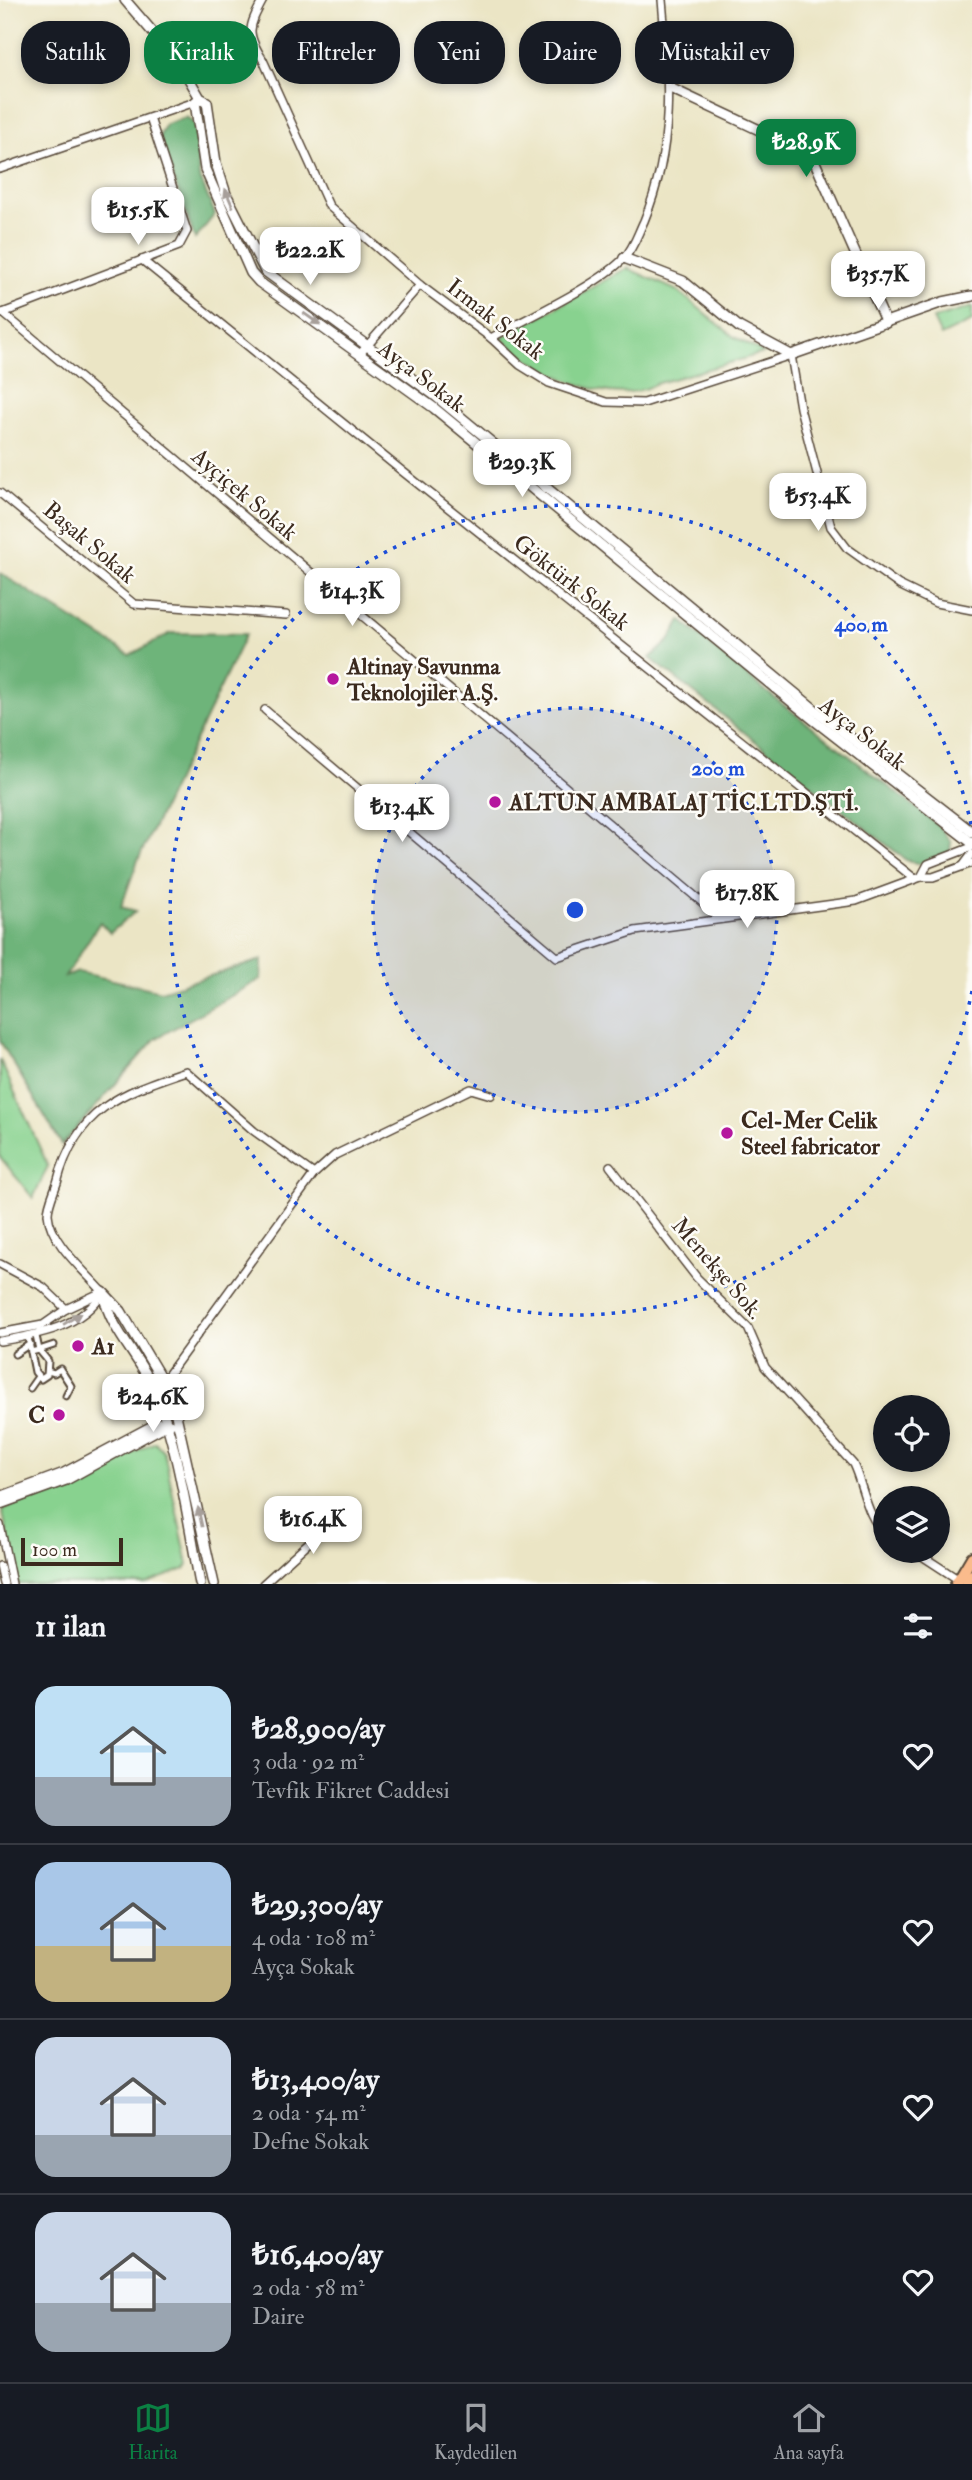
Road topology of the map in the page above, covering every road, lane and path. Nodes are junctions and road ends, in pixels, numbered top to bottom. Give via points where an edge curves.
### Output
1 (125, 0) edge
2 (263, 0) edge
3 (662, 0) edge
4 (670, 88) junction
5 (197, 100) junction
6 (150, 118) junction
7 (0, 169) edge
8 (624, 258) junction
9 (142, 260) junction
10 (420, 285) junction
11 (972, 296) edge
12 (1, 314) edge
13 (886, 323) junction
14 (491, 338) junction
15 (363, 350) junction
16 (791, 355) junction
17 (0, 493) edge
18 (653, 582) junction
19 (972, 610) edge
20 (286, 615) dead end
21 (265, 709) dead end
22 (968, 833) edge
23 (972, 845) edge
24 (958, 851) junction
25 (972, 854) edge
26 (972, 863) edge
27 (962, 866) junction
28 (918, 878) junction
29 (722, 919) junction
30 (491, 1095) dead end
31 (610, 1166) dead end
32 (314, 1174) junction
33 (0, 1264) edge
34 (103, 1292) junction
35 (65, 1309) junction
36 (0, 1333) edge
37 (31, 1339) junction
38 (0, 1341) edge
39 (54, 1345) dead end
40 (40, 1350) junction
41 (32, 1352) junction
42 (15, 1353) dead end
43 (48, 1371) junction
44 (37, 1378) junction
45 (163, 1382) junction
46 (30, 1388) dead end
47 (66, 1396) dead end
48 (179, 1422) junction
49 (166, 1425) junction
50 (0, 1497) edge
51 (0, 1504) edge
52 (348, 1507) dead end
53 (873, 1519) edge
54 (0, 1525) edge
55 (972, 1557) edge
56 (932, 1563) edge
57 (0, 1566) edge
58 (972, 1575) edge
59 (213, 1579) edge
60 (200, 1581) edge
61 (961, 1583) edge
62 (4, 1584) edge
63 (12, 1584) edge
64 (263, 1584) edge

1 - 5 street via 181,65
2 - 10 street, Irmak Sokak via 251,23 250,40 328,206
3 - 4 street
4 - 8 street via 664,158 652,200
4 - 13 street via 802,150 814,160
5 - 6 street
5 - 15 street via 207,102 216,163 257,261
6 - 7 street
6 - 9 street via 187,231 179,246
8 - 14 street via 605,274
8 - 16 street via 683,281 739,327
9 - 12 street
9 - 28 street, Göktürk Sokak
10 - 14 street, Irmak Sokak
10 - 15 street
11 - 13 street
12 - 29 street, Ayçiçek Sokak
13 - 16 street
14 - 16 street, Irmak Sokak via 520,365 549,383 606,402 644,403
15 - 18 street, Ayça Sokak
15 - 18 street, Ayça Sokak via 489,440
16 - 19 street via 831,527 847,548 899,585 936,603
17 - 20 street, Başak Sokak via 134,604
18 - 22 street, Ayça Sokak via 814,720
21 - 29 street via 557,957 635,931
22 - 23 street, Ayça Sokak
22 - 24 street
23 - 24 street
24 - 28 street via 928,864
25 - 27 street
26 - 27 street
27 - 28 street
28 - 29 street via 856,901
30 - 32 street via 471,1089 335,1155
31 - 53 street, Menekşe Sok. via 697,1278 748,1328 765,1367 853,1464
32 - 34 street via 254,1131 186,1071 112,1100 93,1114 63,1159 48,1214 59,1241
32 - 45 street
33 - 35 street via 43,1287
34 - 35 street
37 -> 34 street via 52,1332 95,1305
34 - 45 street via 121,1311
34 - 49 street via 108,1315 152,1386
35 - 36 street via 43,1325
37 - 38 street
37 - 40 street
37 - 41 street
37 - 42 street
39 - 40 street
40 - 41 street
40 - 43 street via 48,1360
41 - 44 street
43 - 44 street via 44,1378
43 - 47 street via 60,1369 71,1386
44 - 46 street
45 - 48 street
48 - 49 street
59 -> 48 street
49 - 50 street via 158,1423 64,1473
49 - 51 street via 66,1480
49 - 60 street
52 - 64 street
54 - 63 street
55 - 61 main road
56 - 61 street
57 - 62 street
58 - 61 main road
59 - 60 street

